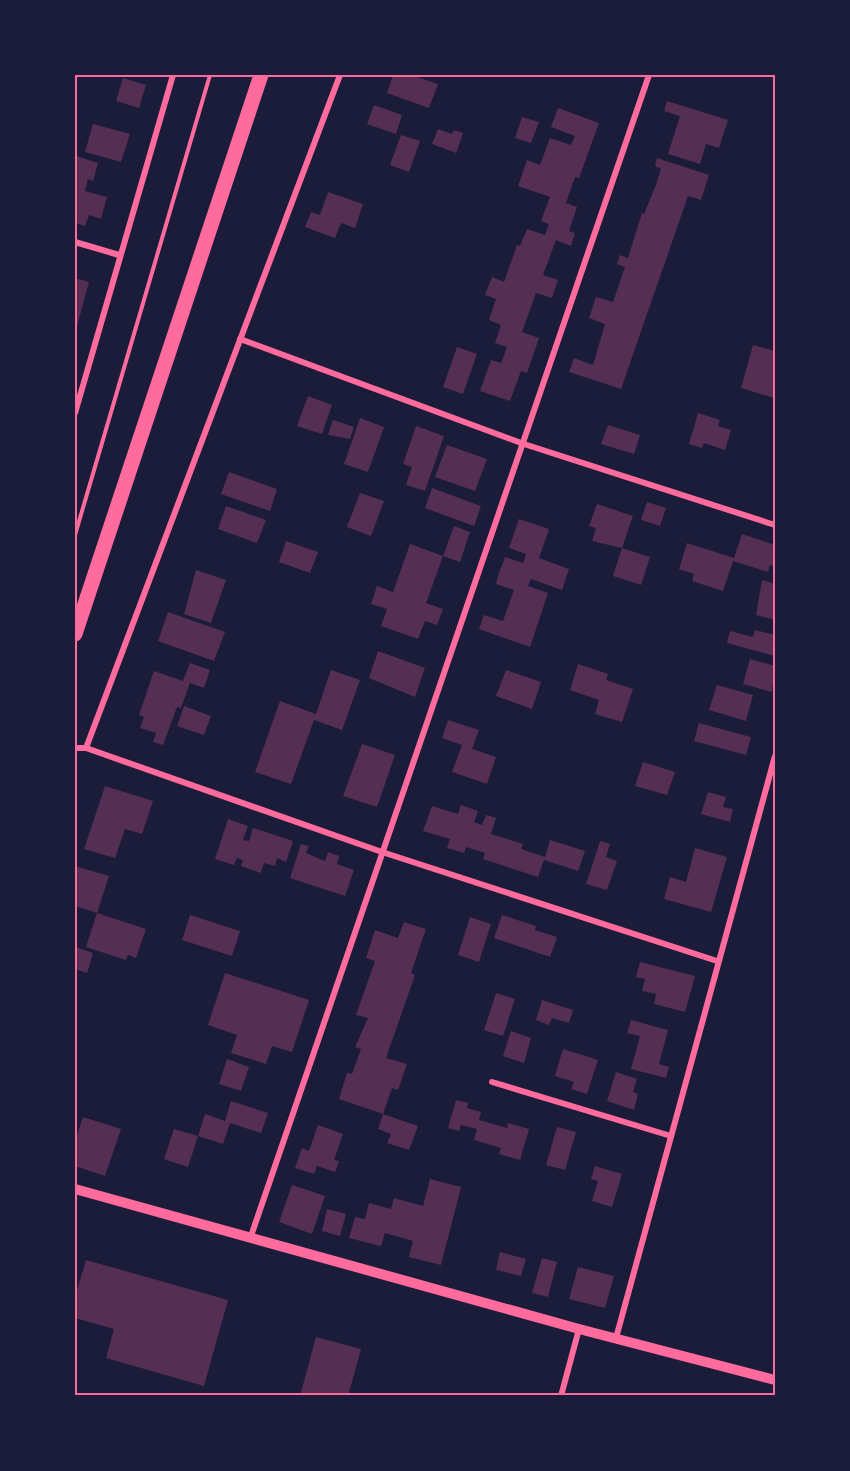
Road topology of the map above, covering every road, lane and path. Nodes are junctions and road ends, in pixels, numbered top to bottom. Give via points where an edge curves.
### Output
1 (173, 75) edge
2 (210, 75) edge
3 (261, 75) edge
4 (340, 75) edge
5 (650, 75) edge
6 (75, 242) edge
7 (119, 255) junction
8 (240, 339) junction
9 (75, 413) edge
10 (524, 444) junction
11 (775, 525) edge
12 (75, 535) edge
13 (75, 634) edge
14 (75, 748) edge
15 (86, 748) junction
16 (775, 756) edge
17 (382, 852) junction
18 (717, 961) junction
19 (492, 1082) dead end
20 (671, 1136) junction
21 (75, 1190) edge
22 (250, 1239) junction
23 (579, 1329) junction
24 (616, 1338) junction
25 (775, 1380) edge
26 (561, 1396) edge

1 - 7 street
2 - 12 path
3 - 13 main road
4 - 8 street
5 - 10 street
6 - 7 street
7 - 9 street
8 - 10 street
8 - 15 street
10 - 11 street
10 - 17 street
14 - 15 street
15 - 17 street
16 - 18 street
17 - 18 street
17 - 22 street
18 - 20 street
19 - 20 street
20 - 24 street
21 - 22 street
22 - 23 street
23 - 24 street
23 - 26 street
24 - 25 street

